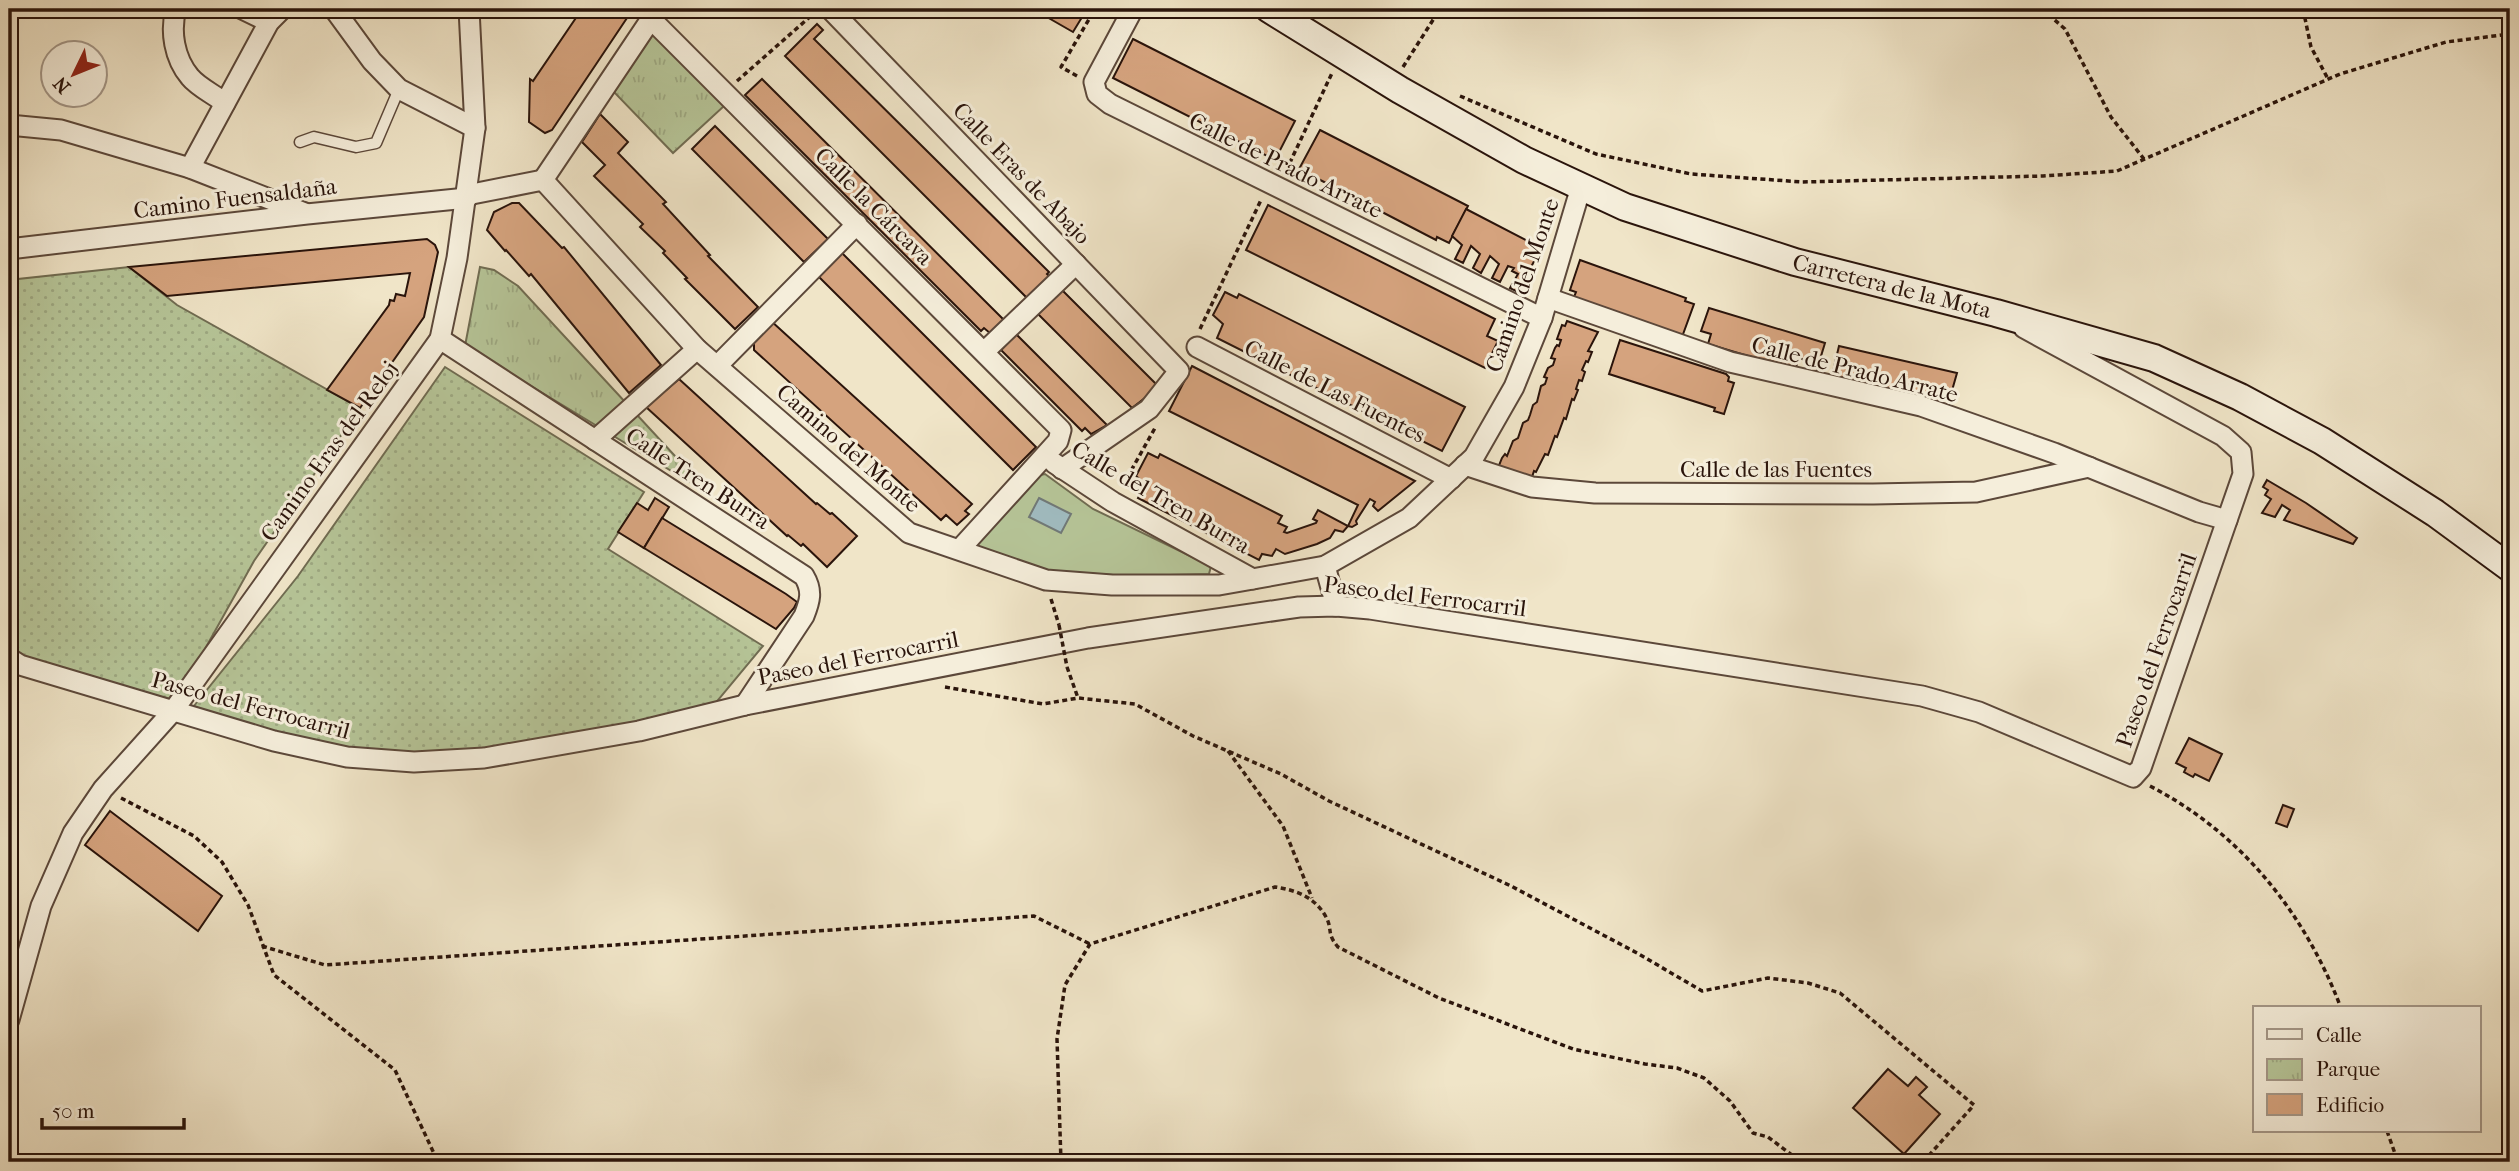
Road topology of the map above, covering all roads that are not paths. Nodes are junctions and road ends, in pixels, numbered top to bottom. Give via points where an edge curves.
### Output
1 (176, 9) edge
2 (242, 9) edge
3 (334, 9) edge
4 (468, 9) edge
5 (830, 9) edge
6 (1133, 9) edge
7 (1269, 9) edge
8 (654, 14) edge
9 (276, 15) edge
10 (399, 89) junction
11 (225, 103) junction
12 (9, 125) edge
13 (475, 128) junction
14 (300, 142) dead end
15 (190, 169) junction
16 (543, 180) junction
17 (1581, 187) junction
18 (467, 196) junction
19 (307, 214) junction
20 (857, 224) junction
21 (9, 249) edge
22 (1076, 264) junction
23 (1548, 298) junction
24 (1996, 313) junction
25 (1542, 318) junction
26 (440, 339) junction
27 (1197, 347) road end
28 (697, 349) junction
29 (985, 351) junction
30 (717, 366) junction
31 (595, 440) junction
32 (1044, 457) junction
33 (2089, 467) junction
34 (1062, 469) junction
35 (1458, 472) junction
36 (2227, 520) junction
37 (960, 549) junction
38 (1325, 566) junction
39 (2510, 568) edge
40 (1253, 579) junction
41 (1336, 606) junction
42 (9, 657) edge
43 (745, 705) junction
44 (173, 711) junction
45 (9, 1020) edge

1 - 11 street via 175,48 190,78
2 - 9 street
3 - 10 street
4 - 13 street, Camino Eras del Reloj
5 - 22 street, Calle Eras de Abajo
6 - 25 street, Calle de Prado Arrate via 1094,82 1097,94 1110,104
7 - 17 main road, Carretera de la Mota via 1400,90
8 - 16 street
8 - 20 street, Calle la Cárcava via 724,92
9 - 11 street
10 - 13 street
10 - 14 lane via 376,143 356,147 314,137
11 - 15 street
12 - 15 street via 61,130
13 - 18 street, Camino Eras del Reloj
15 - 19 street
16 - 18 street
16 - 28 street, Camino del Monte
17 - 23 street, Camino del Monte
17 - 24 main road, Carretera de la Mota via 1625,207 1795,262
18 - 19 street, Camino Fuensaldaña
18 - 26 street, Camino Eras del Reloj
19 - 21 street, Camino Fuensaldaña
20 - 29 street, Calle la Cárcava
20 - 30 street
22 - 29 street
22 - 34 street, Calle Eras de Abajo via 1179,371 1149,409
23 - 25 street, Camino del Monte
23 - 33 street, Calle de Prado Arrate via 1730,362 1921,407
24 - 36 street, Paseo del Ferrocarril via 2223,436 2241,452 2243,474
24 - 39 main road, Carretera de la Mota via 2154,358 2240,397 2322,441 2423,505
25 - 35 street, Camino del Monte via 1514,387 1474,457
26 - 31 street, Calle Tren Burra
26 - 44 street, Camino Eras del Reloj
27 - 35 street, Calle de Las Fuentes
28 - 30 street, Camino del Monte
28 - 31 street
29 - 32 street, Calle la Cárcava via 1061,430
30 - 37 street, Camino del Monte via 909,533
31 - 43 street, Calle Tren Burra via 804,576 810,586 804,616
32 - 34 street, Calle del Tren Burra
32 - 37 street
33 - 35 street, Calle de las Fuentes via 1976,492 1873,494 1595,493 1532,487
33 - 36 street, Calle de Prado Arrate
34 - 40 street, Calle del Tren Burra
35 - 38 street, Camino del Monte via 1409,519
36 - 41 street, Paseo del Ferrocarril via 2141,768 2133,777 1979,712 1922,696
37 - 40 street, Camino del Monte via 1046,580 1219,585
38 - 40 street, Camino del Monte
38 - 41 street
41 - 43 street, Paseo del Ferrocarril via 1299,607 1088,638
42 - 44 street, Paseo del Ferrocarril via 20,665
43 - 44 street, Paseo del Ferrocarril via 639,731 484,758 414,762 347,757
44 - 45 street, Camino Eras del Reloj via 103,789 73,833 41,906

